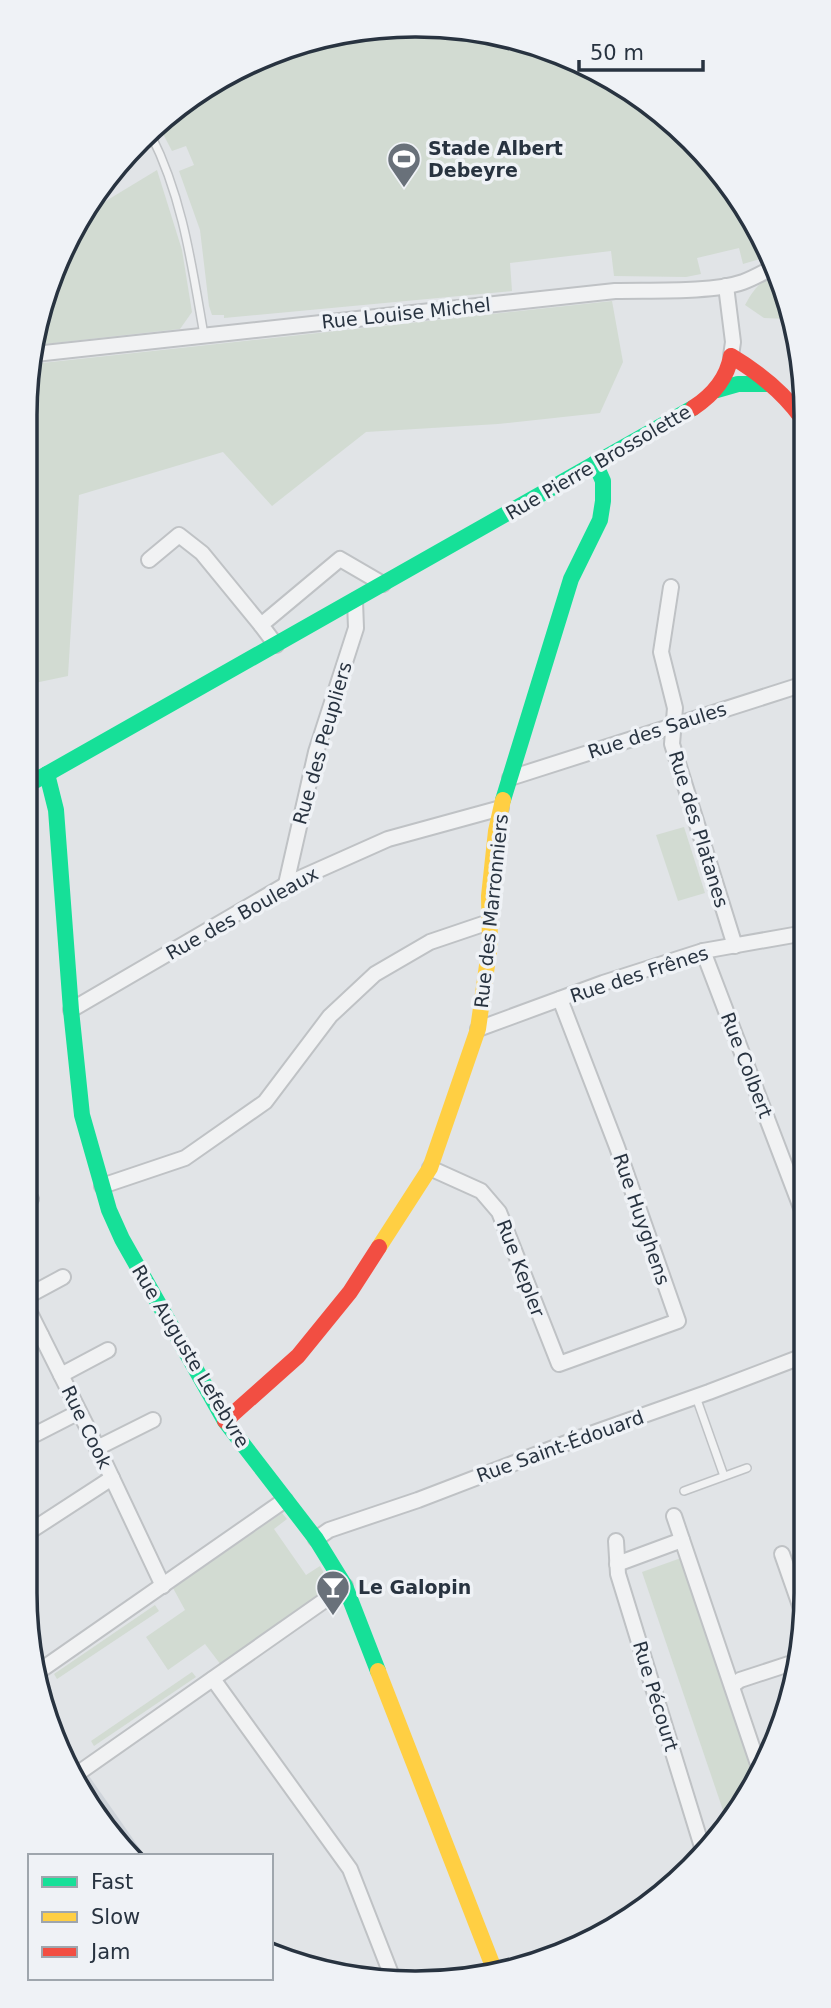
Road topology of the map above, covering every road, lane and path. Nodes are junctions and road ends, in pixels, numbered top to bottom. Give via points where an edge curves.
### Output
1 (154, 142) edge
2 (765, 271) edge
3 (726, 286) junction
4 (204, 335) junction
5 (42, 353) edge
6 (731, 356) junction
7 (769, 384) junction
8 (717, 390) junction
9 (794, 406) edge
10 (595, 463) junction
11 (149, 560) dead end
12 (383, 584) junction
13 (671, 587) dead end
14 (355, 601) junction
15 (261, 625) junction
16 (276, 645) junction
17 (794, 687) edge
18 (672, 725) junction
19 (47, 774) junction
20 (510, 778) junction
21 (37, 780) edge
22 (501, 808) junction
23 (286, 884) junction
24 (489, 922) junction
25 (794, 935) edge
26 (735, 946) junction
27 (703, 951) junction
28 (560, 999) junction
29 (71, 1010) junction
30 (478, 1029) junction
31 (430, 1168) junction
32 (102, 1186) junction
33 (794, 1188) edge
34 (63, 1278) dead end
35 (37, 1292) edge
36 (37, 1327) edge
37 (41, 1335) junction
38 (37, 1337) edge
39 (108, 1350) dead end
40 (794, 1360) edge
41 (559, 1364) joint
42 (61, 1375) junction
43 (696, 1397) junction
44 (79, 1412) junction
45 (153, 1420) dead end
46 (225, 1422) junction
47 (37, 1433) edge
48 (97, 1448) junction
49 (747, 1468) dead end
50 (724, 1476) junction
51 (112, 1478) junction
52 (684, 1491) dead end
53 (285, 1500) junction
54 (674, 1516) dead end
55 (37, 1527) edge
56 (316, 1539) junction
57 (682, 1540) junction
58 (616, 1541) dead end
59 (782, 1554) dead end
60 (617, 1564) junction
61 (163, 1586) junction
62 (345, 1586) junction
63 (794, 1588) edge
64 (787, 1665) edge
65 (44, 1668) edge
66 (213, 1679) junction
67 (732, 1686) junction
68 (756, 1758) edge
69 (81, 1771) edge
70 (700, 1842) edge
71 (492, 1963) edge
72 (389, 1970) edge

1 - 4 lane via 186,230
2 - 3 street, Rue Louise Michel
3 - 4 street, Rue Louise Michel via 615,291
3 - 6 street
4 - 5 street, Rue Louise Michel
6 - 7 street
6 - 8 street via 730,368
7 - 8 street via 738,384
7 - 9 street
8 - 10 street, Rue Pierre Brossolette
10 - 12 street, Rue Pierre Brossolette
10 - 20 street, Rue des Marronniers via 603,481 600,520 571,579
11 - 15 street via 179,535 202,553
12 - 14 street, Rue Pierre Brossolette
12 - 15 street via 340,559
13 - 18 street, Rue des Platanes via 661,652 675,708
14 - 16 street, Rue Pierre Brossolette
14 - 23 street, Rue des Peupliers via 356,628 316,752
15 - 16 street
16 - 19 street, Rue Pierre Brossolette
17 - 18 street, Rue des Saules
18 - 20 street, Rue des Saules
18 - 26 street, Rue des Platanes via 672,744
19 - 21 street, Rue Pierre Brossolette
19 - 29 street, Rue Auguste Lefebvre via 56,810
20 - 22 street, Rue des Marronniers
22 - 23 street, Rue des Bouleaux via 388,839
22 - 24 street, Rue des Marronniers
23 - 29 street, Rue des Bouleaux
24 - 30 street, Rue des Marronniers
24 - 32 street via 430,942 374,974 330,1016 265,1102 185,1158
25 - 26 street, Rue des Frênes
26 - 27 street, Rue des Frênes
27 - 28 street, Rue des Frênes
27 - 33 street, Rue Colbert
28 - 30 street, Rue des Frênes
28 - 41 street, Rue Huyghens via 678,1321
29 - 32 street, Rue Auguste Lefebvre via 82,1115
30 - 31 street, Rue des Marronniers
31 - 41 street, Rue Kepler via 481,1191 499,1212
31 - 46 street, Rue des Marronniers via 350,1292 298,1356
32 - 46 street, Rue Auguste Lefebvre via 122,1240
34 - 35 street
36 - 37 street, Rue Cook
37 - 38 street
37 - 42 street, Rue Cook
39 - 42 street
40 - 43 street, Rue Saint-Édouard
42 - 44 street, Rue Cook
43 - 50 lane
43 - 56 street, Rue Saint-Édouard via 329,1530
44 - 47 street
44 - 48 street, Rue Cook
45 - 48 street
46 - 53 street, Rue Auguste Lefebvre
48 - 51 street, Rue Cook
49 - 50 lane
50 - 52 lane
51 - 55 street, Rue Cook
51 - 61 street, Rue Cook
53 - 56 street, Rue Auguste Lefebvre
53 - 61 street
54 - 57 street
56 - 62 street, Rue Auguste Lefebvre
57 - 60 street
57 - 67 street
58 - 60 street, Rue Pécourt
59 - 63 street
60 - 70 street, Rue Pécourt
61 - 65 street
62 - 66 street
62 - 71 street, Rue Auguste Lefebvre
64 - 67 street
66 - 69 street
66 - 72 street via 350,1868
67 - 68 street

